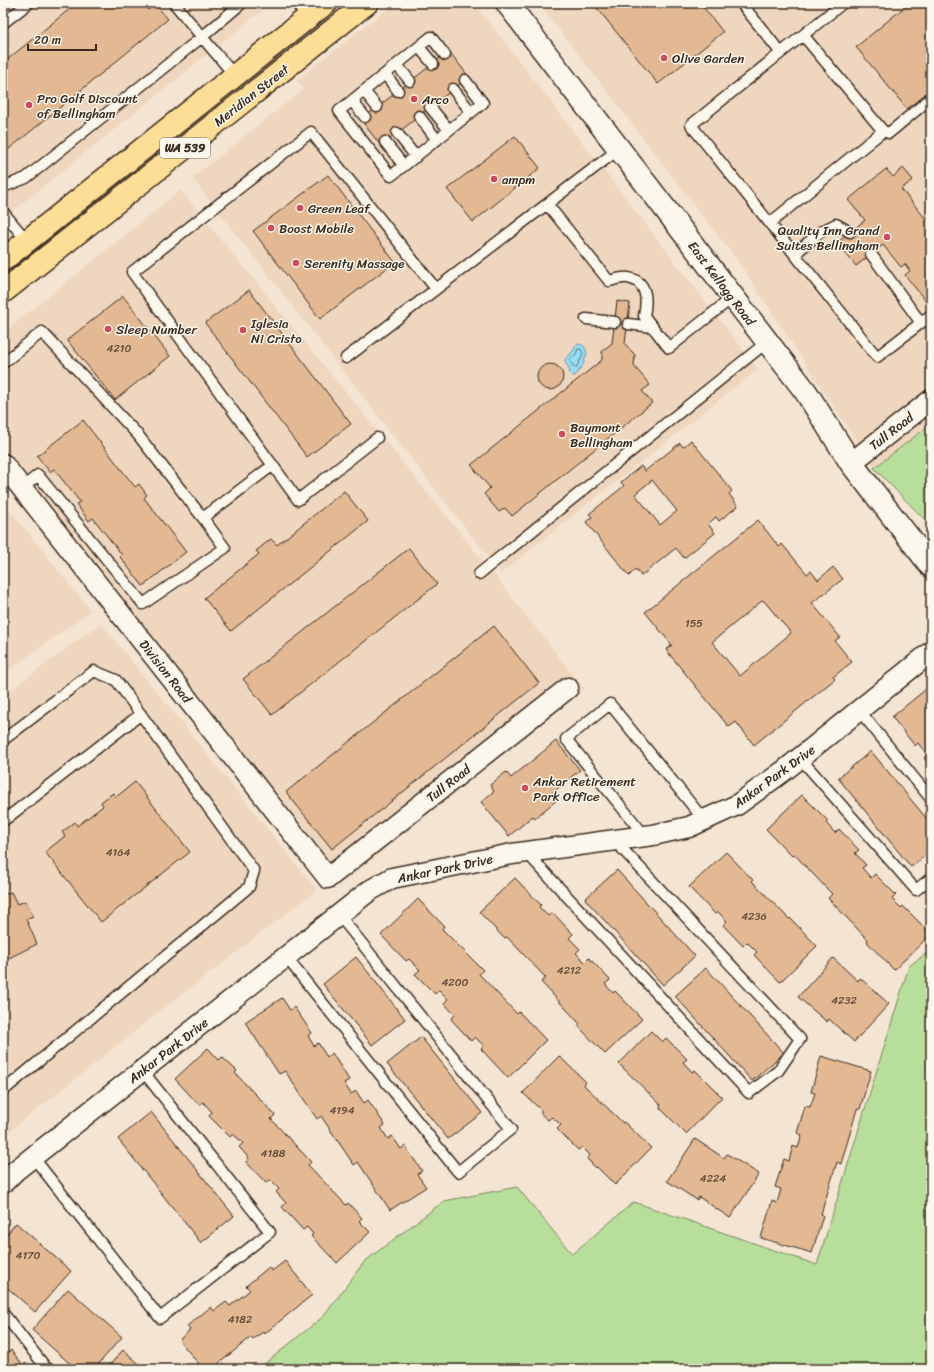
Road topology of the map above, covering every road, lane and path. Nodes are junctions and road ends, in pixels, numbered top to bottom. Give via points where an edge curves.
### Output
1 (29, 3) edge
2 (174, 3) edge
3 (242, 3) edge
4 (326, 3) edge
5 (367, 3) edge
6 (507, 3) edge
7 (741, 3) edge
8 (843, 3) edge
9 (302, 10) edge
10 (3, 23) edge
11 (803, 35) junction
12 (202, 37) junction
13 (419, 47) junction
14 (780, 53) junction
15 (445, 55) dead end
16 (433, 64) dead end
17 (397, 65) junction
18 (385, 74) junction
19 (235, 76) junction
20 (465, 80) dead end
21 (410, 82) dead end
22 (453, 89) dead end
23 (364, 91) junction
24 (398, 91) dead end
25 (931, 98) edge
26 (352, 101) junction
27 (377, 107) dead end
28 (430, 107) dead end
29 (471, 112) junction
30 (419, 116) dead end
31 (365, 117) dead end
32 (449, 130) junction
33 (883, 131) junction
34 (397, 133) dead end
35 (437, 140) junction
36 (385, 142) dead end
37 (619, 149) junction
38 (416, 157) junction
39 (404, 166) junction
40 (3, 187) edge
41 (547, 204) junction
42 (3, 212) edge
43 (770, 223) junction
44 (850, 232) dead end
45 (26, 241) junction
46 (795, 254) junction
47 (871, 254) dead end
48 (3, 260) edge
49 (436, 289) junction
50 (3, 292) edge
51 (733, 297) junction
52 (931, 315) edge
53 (586, 318) dead end
54 (614, 322) dead end
55 (921, 323) junction
56 (628, 324) dead end
57 (653, 327) junction
58 (767, 342) junction
59 (346, 358) dead end
60 (3, 363) edge
61 (931, 400) edge
62 (377, 438) dead end
63 (851, 463) junction
64 (3, 464) edge
65 (273, 466) junction
66 (22, 488) junction
67 (203, 518) junction
68 (931, 566) edge
69 (479, 574) dead end
70 (931, 652) edge
71 (568, 688) dead end
72 (859, 710) junction
73 (141, 714) junction
74 (3, 740) edge
75 (800, 758) junction
76 (931, 799) edge
77 (704, 820) junction
78 (3, 821) edge
79 (645, 836) junction
80 (614, 840) junction
81 (526, 852) junction
82 (328, 878) joint
83 (931, 878) edge
84 (339, 915) junction
85 (286, 957) junction
86 (142, 1070) junction
87 (3, 1092) edge
88 (33, 1156) junction
89 (3, 1183) edge
90 (3, 1313) edge
91 (47, 1369) edge

1 - 10 lane
2 - 12 lane
3 - 12 lane
4 - 9 highway, Meridian Street / WA 539
5 - 50 highway, Meridian Street / WA 539
6 - 37 street, East Kellogg Road
7 - 14 lane
8 - 11 lane
9 - 19 highway, Meridian Street / WA 539
11 - 14 lane
11 - 33 lane
12 - 19 lane
12 - 40 lane via 26,178
13 - 15 lane via 431,37
13 - 16 lane
13 - 17 lane
14 - 43 lane via 691,125
17 - 18 lane
17 - 21 lane
18 - 23 lane
18 - 24 lane
19 - 45 highway, Meridian Street / WA 539
20 - 29 lane via 483,103
22 - 29 lane
23 - 26 lane
23 - 27 lane
25 - 33 lane via 889,133
26 - 31 lane
26 - 39 lane via 339,111 391,176
28 - 32 lane
29 - 32 lane
30 - 35 lane
32 - 35 lane
33 - 43 lane
34 - 38 lane
35 - 38 lane
36 - 39 lane
37 - 41 lane
37 - 51 street, East Kellogg Road
38 - 39 lane
41 - 49 lane
41 - 57 lane via 609,281 627,278 638,282 645,292 647,302 644,316
42 - 45 lane
43 - 46 lane
44 - 46 lane via 836,224 820,232
45 - 48 highway, Meridian Street / WA 539
46 - 55 lane via 878,357
47 - 55 lane
49 - 59 lane
49 - 65 lane via 311,132 132,272
51 - 57 lane via 669,348
51 - 58 street, East Kellogg Road
52 - 55 lane
53 - 54 lane
56 - 57 lane
58 - 63 street, East Kellogg Road via 806,392
58 - 69 lane
60 - 67 lane via 42,332 138,435
61 - 63 street, Tull Road
62 - 65 lane via 298,500
63 - 68 street, East Kellogg Road
64 - 66 street, Division Road
65 - 67 lane
66 - 67 lane via 38,475 143,604 225,548
66 - 82 street, Division Road
70 - 72 street, Ankar Park Drive
71 - 82 street, Tull Road
72 - 75 street, Ankar Park Drive
72 - 76 lane
73 - 74 lane via 116,680 94,671
73 - 78 lane
73 - 87 lane via 254,871 249,887
75 - 77 street, Ankar Park Drive via 737,805
75 - 83 lane via 916,890
77 - 79 street, Ankar Park Drive via 689,827
77 - 79 lane via 610,704 566,739
79 - 80 street, Ankar Park Drive
80 - 81 street, Ankar Park Drive
80 - 81 lane via 800,1039 778,1071 749,1093
81 - 84 street, Ankar Park Drive via 392,878
84 - 85 street, Ankar Park Drive
84 - 85 lane via 511,1129 458,1172
85 - 86 street, Ankar Park Drive
86 - 88 street, Ankar Park Drive
86 - 88 lane via 270,1232 160,1318
88 - 89 street, Ankar Park Drive
90 - 91 lane

